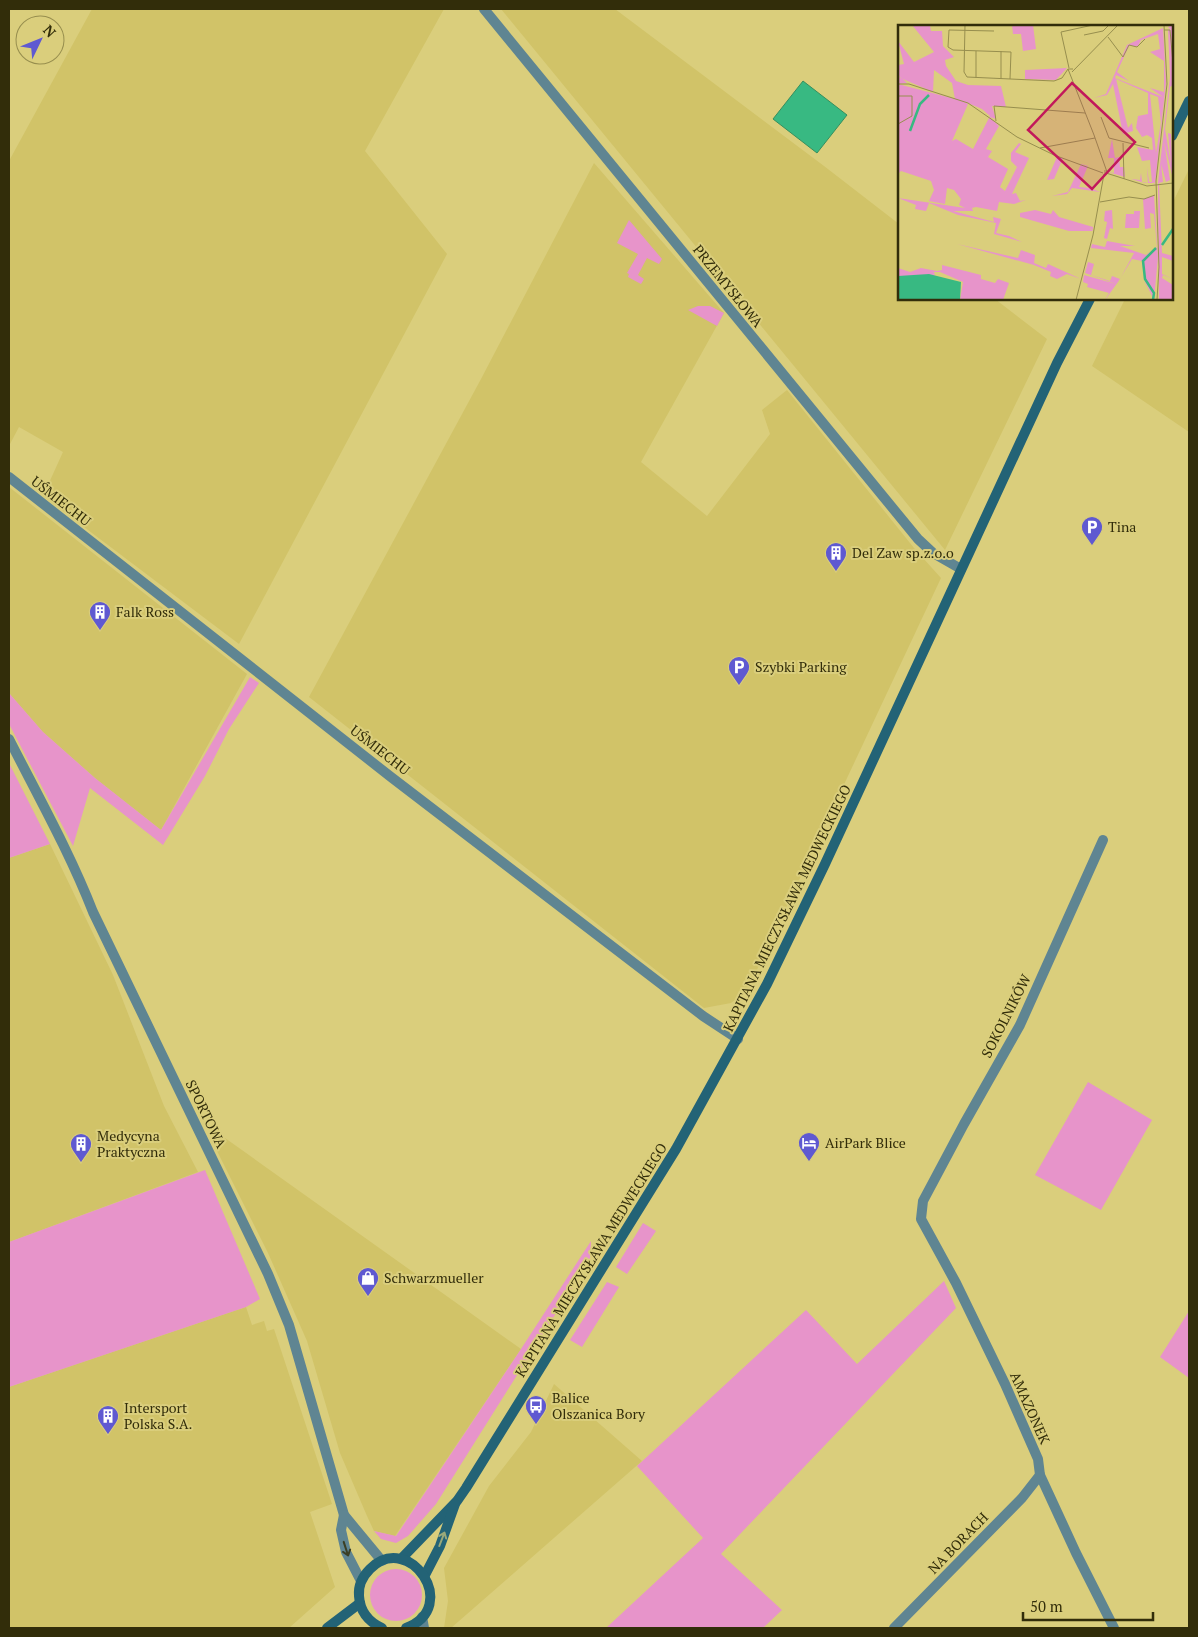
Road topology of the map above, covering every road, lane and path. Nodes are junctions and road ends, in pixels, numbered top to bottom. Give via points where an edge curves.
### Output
1 (484, 9) edge
2 (1189, 101) edge
3 (1173, 134) edge
4 (1089, 300) edge
5 (9, 477) edge
6 (961, 569) junction
7 (9, 739) edge
8 (1104, 840) dead end
9 (738, 1039) junction
10 (923, 1200) joint
11 (1040, 1475) junction
12 (457, 1501) junction
13 (344, 1515) junction
14 (401, 1559) junction
15 (382, 1561) junction
16 (424, 1575) junction
17 (361, 1581) junction
18 (360, 1603) junction
19 (422, 1617) junction
20 (375, 1627) edge
21 (327, 1628) edge
22 (406, 1628) edge
23 (424, 1628) edge
24 (894, 1628) edge
25 (1114, 1628) edge

1 - 6 street, PRZEMYSŁOWA via 918,539 933,553
2 - 3 main road
4 - 6 main road, KAPITANA MIECZYSŁAWA MEDWECKIEGO
5 - 9 street, UŚMIECHU via 391,777 703,1016
6 - 9 main road, KAPITANA MIECZYSŁAWA MEDWECKIEGO via 825,864
7 - 13 street, SPORTOWA via 268,1274 289,1325
8 - 10 street, SOKOLNIKÓW via 1020,1025
9 - 12 main road, KAPITANA MIECZYSŁAWA MEDWECKIEGO via 676,1149
10 - 11 street, AMAZONEK via 920,1219 956,1283 1005,1384 1038,1459
11 - 24 street, NA BORACH via 1022,1498
11 - 25 street, AMAZONEK
12 - 14 main road, KAPITANA MIECZYSŁAWA MEDWECKIEGO
16 -> 12 main road, KAPITANA MIECZYSŁAWA MEDWECKIEGO via 440,1546
13 - 15 street, SPORTOWA
13 -> 17 street, SPORTOWA via 340,1530 346,1552
14 - 15 main road
14 - 16 main road via 410,1562
15 - 17 main road via 373,1566
16 - 19 main road via 430,1596
17 - 18 main road
18 - 20 main road
18 - 21 main road
19 - 22 main road
19 - 23 street

